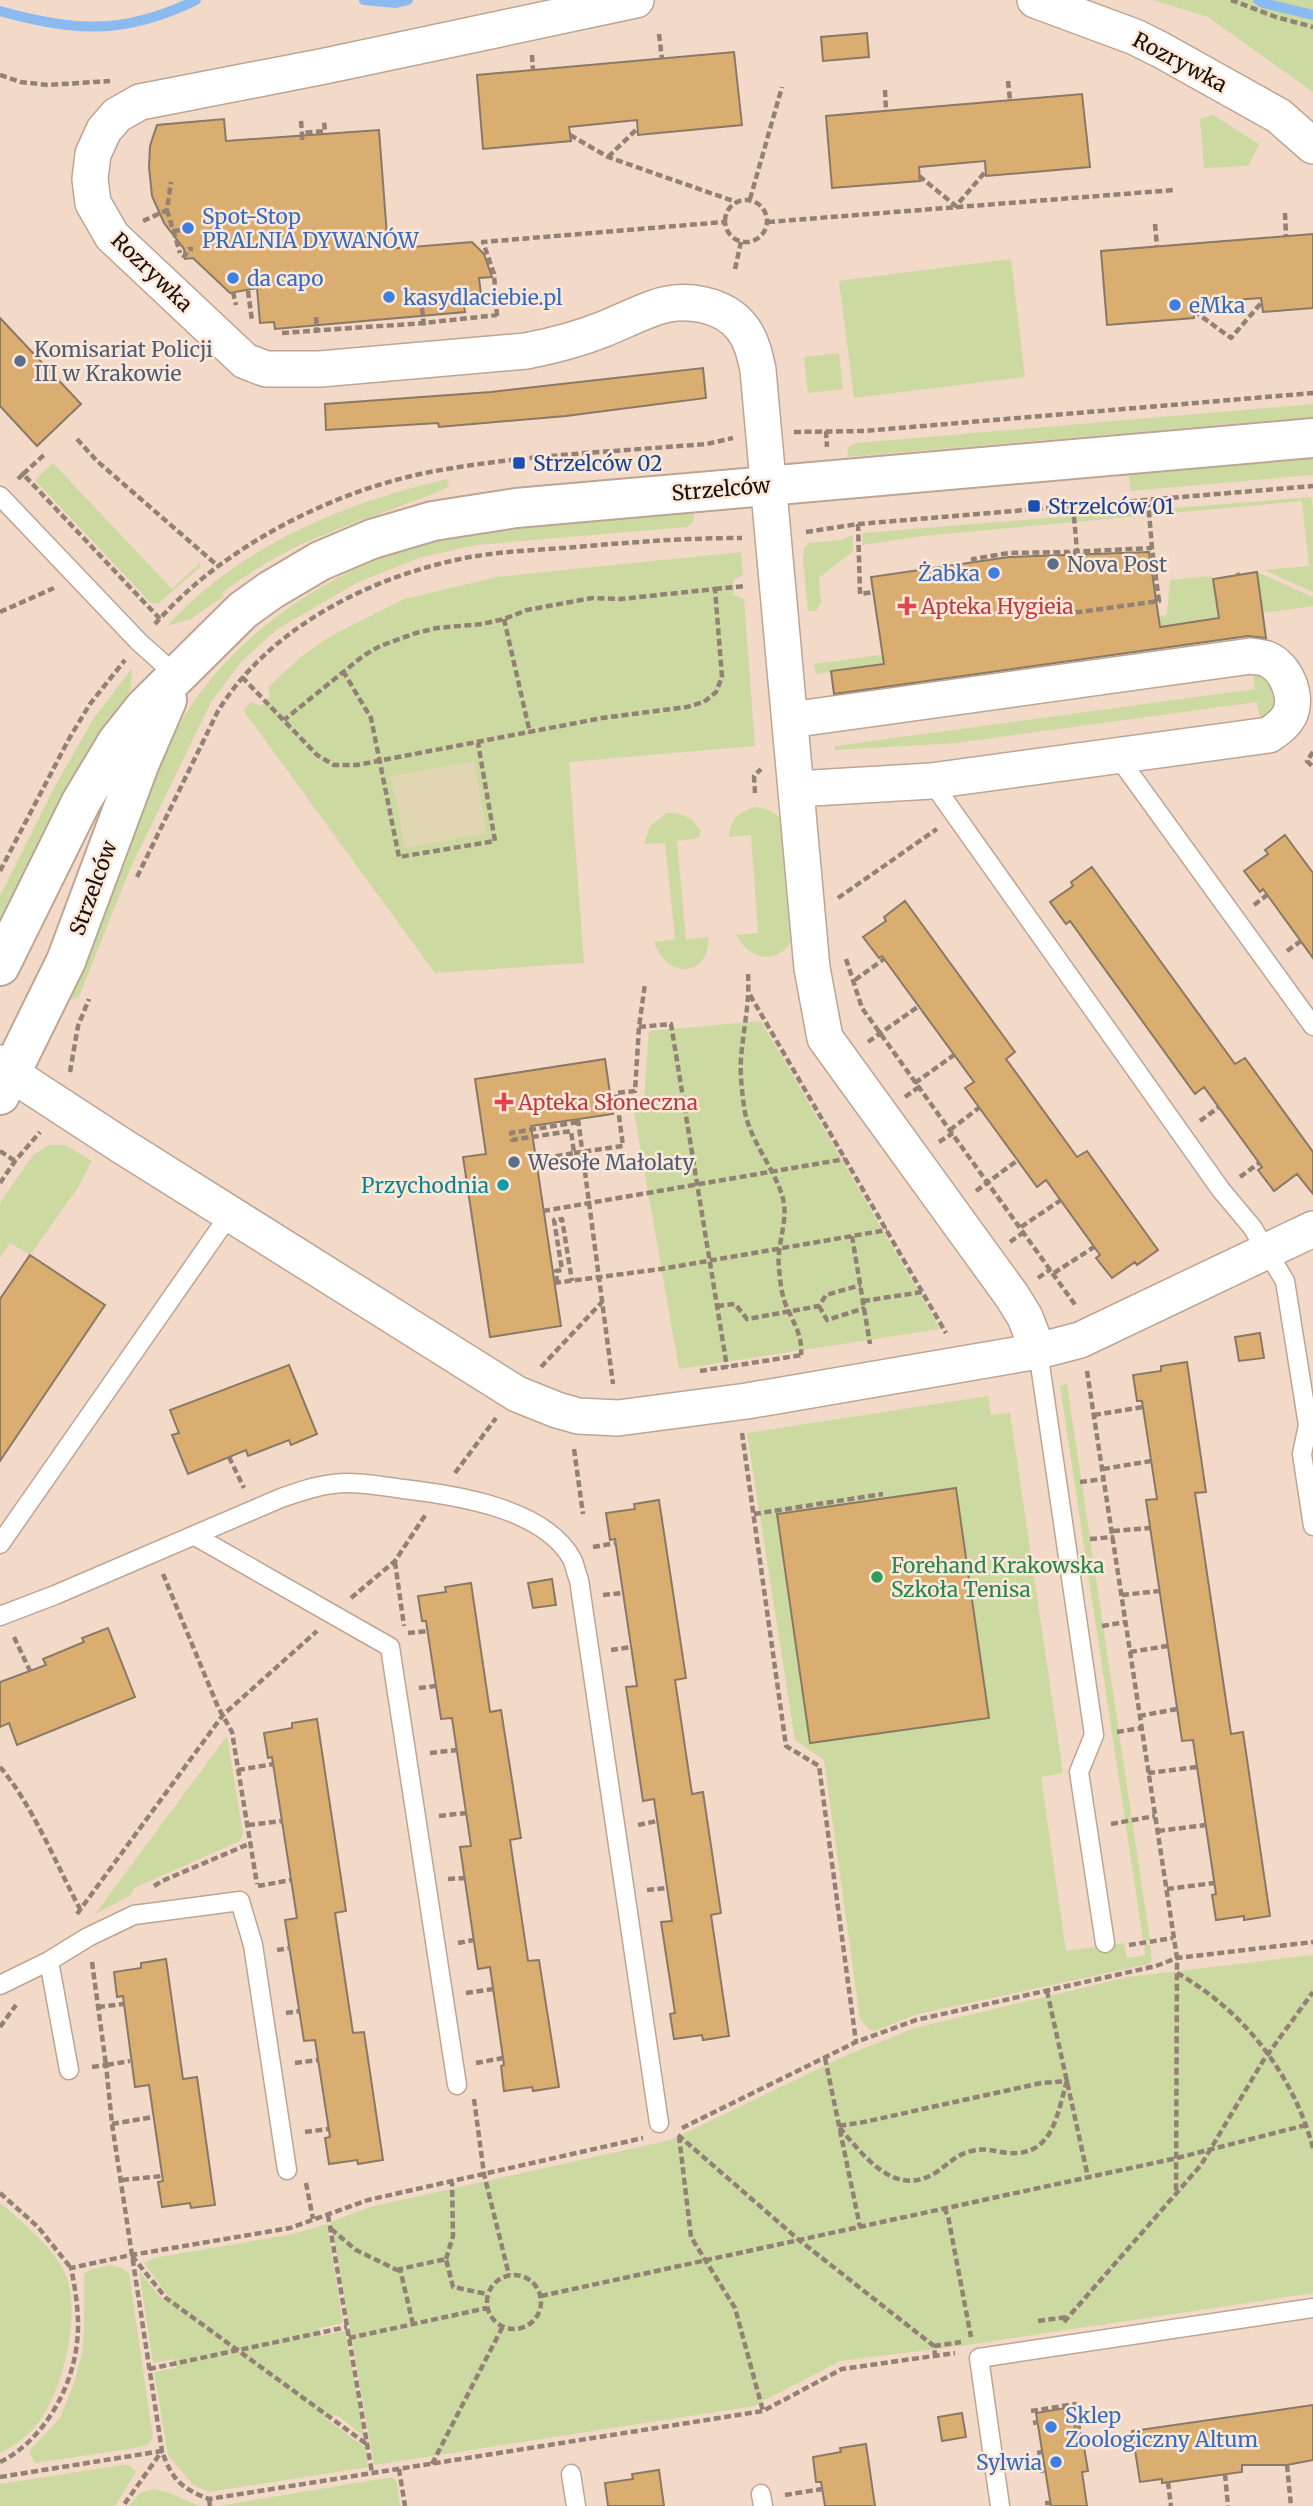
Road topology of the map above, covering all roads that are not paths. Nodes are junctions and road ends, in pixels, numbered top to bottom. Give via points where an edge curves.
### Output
1 (636, 0) edge
2 (1035, 0) edge
3 (1313, 146) edge
4 (1313, 438) edge
5 (767, 485) junction
6 (6, 490) edge
7 (177, 676) junction
8 (790, 720) junction
9 (1118, 757) junction
10 (931, 781) junction
11 (796, 789) junction
12 (0, 966) edge
13 (1313, 1026) edge
14 (4, 1076) edge
15 (230, 1214) junction
16 (1313, 1229) edge
17 (1267, 1251) junction
18 (1038, 1351) junction
19 (1313, 1526) edge
20 (195, 1536) junction
21 (0, 1544) edge
22 (2, 1616) edge
23 (1105, 1943) road end
24 (49, 1961) junction
25 (0, 1985) edge
26 (69, 2070) road end
27 (457, 2085) road end
28 (655, 2130) road end
29 (287, 2170) dead end
30 (1313, 2308) edge
31 (570, 2474) dead end
32 (576, 2506) edge
33 (1000, 2506) edge

1 - 5 street, Rozrywka via 140,102 117,114 104,130 93,154 93,203 111,236 245,360 266,369 501,354 556,345 676,303 721,311 744,329 754,353
2 - 3 street, Rozrywka via 1161,50 1279,116
4 - 5 street, Strzelców
5 - 7 street, Strzelców via 516,508 398,531 320,561 271,590 220,630
5 - 8 street, Rozrywka
6 - 7 lane via 77,577
7 - 12 street, Strzelców via 117,742 81,802
7 - 14 street, Strzelców via 66,961
8 - 9 street via 1251,656 1267,659 1281,670 1291,690 1291,713 1269,735
8 - 11 street, Rozrywka
9 - 10 street
9 - 13 lane
10 - 11 street
10 - 17 lane
11 - 18 street, Rozrywka via 812,968 825,1038 1019,1306
14 - 15 street via 27,1084
15 - 18 street via 517,1394 596,1419 747,1401
15 - 21 lane
16 - 17 street
17 - 18 street via 1080,1340
17 - 19 lane via 1285,1281 1292,1315 1308,1425 1302,1454
18 - 23 lane via 1094,1735 1079,1772
20 - 22 lane
20 - 27 lane via 390,1647
20 - 28 lane via 311,1488 336,1483 465,1498 522,1517 566,1551 579,1580
24 - 25 lane
24 - 26 lane
24 - 29 lane via 134,1915 240,1901 253,1945
30 - 33 lane via 979,2358
31 - 32 lane

